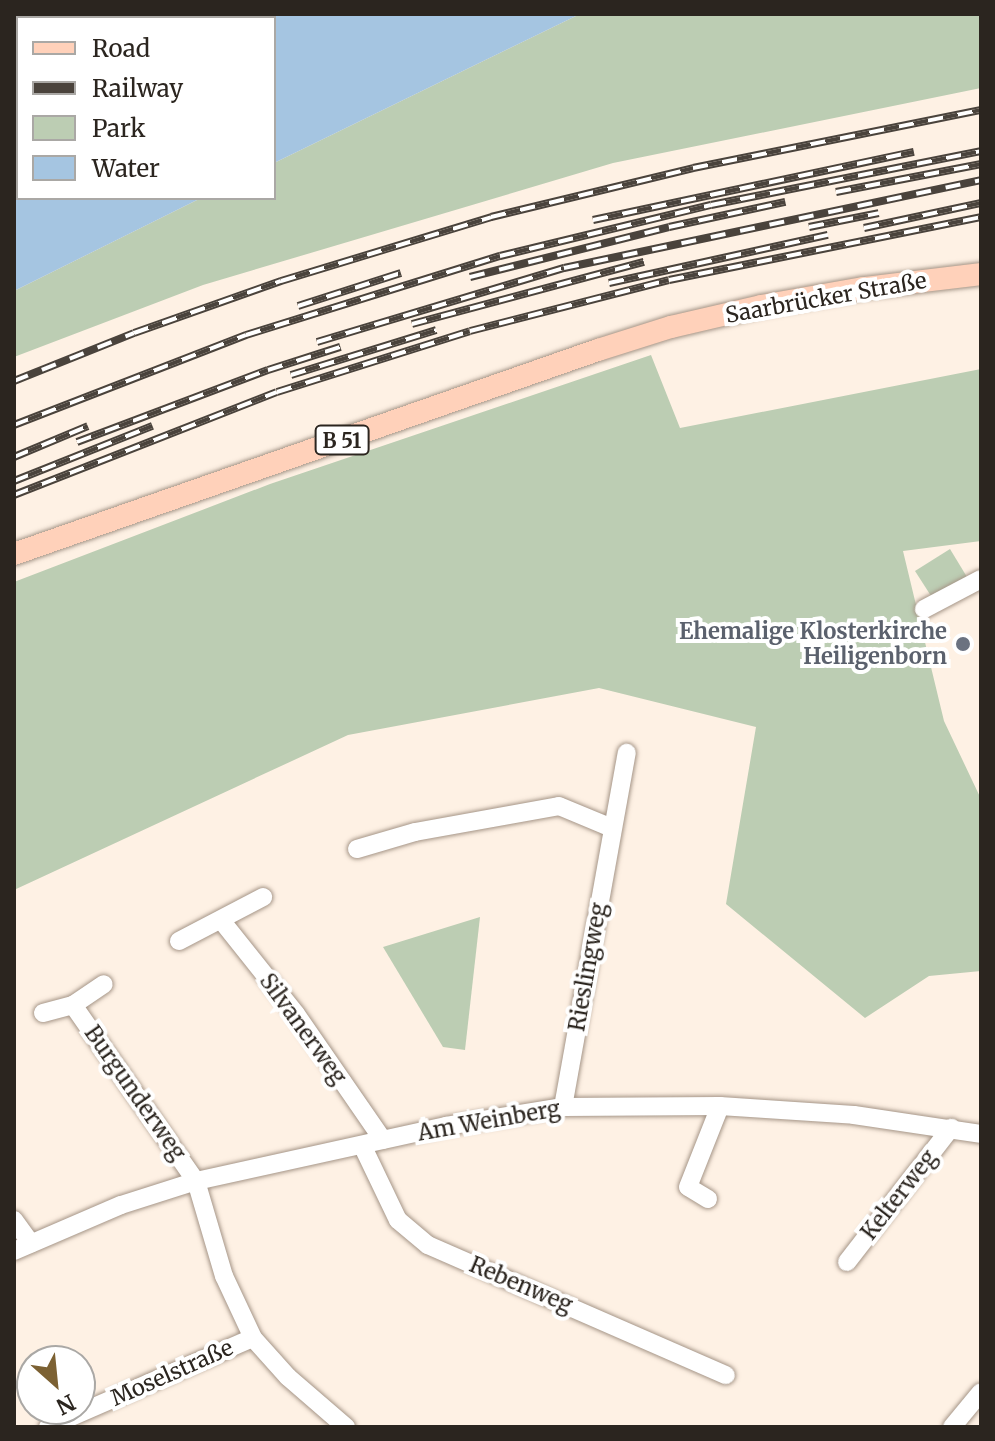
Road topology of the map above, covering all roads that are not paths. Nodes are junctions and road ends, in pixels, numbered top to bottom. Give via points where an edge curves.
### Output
1 (981, 274) edge
2 (14, 554) edge
3 (981, 579) edge
4 (924, 609) dead end
5 (627, 753) dead end
6 (612, 828) junction
7 (357, 849) dead end
8 (263, 897) dead end
9 (221, 920) junction
10 (179, 941) dead end
11 (104, 984) dead end
12 (73, 1005) junction
13 (43, 1013) dead end
14 (720, 1106) junction
15 (563, 1107) junction
16 (951, 1128) junction
17 (981, 1134) edge
18 (383, 1140) junction
19 (362, 1145) junction
20 (196, 1181) junction
21 (708, 1199) dead end
22 (14, 1220) edge
23 (22, 1247) edge
24 (847, 1262) dead end
25 (253, 1338) junction
26 (726, 1375) dead end
27 (981, 1392) edge
28 (48, 1427) edge
29 (346, 1427) edge
30 (952, 1427) edge

1 - 2 main road, Saarbrücker Straße / B 51 via 761,306 671,327
3 - 4 street
5 - 6 street, Rieslingweg
6 - 7 street via 559,806 415,832
6 - 15 street, Rieslingweg
8 - 9 street
9 - 10 street
9 - 18 street, Silvanerweg via 296,1014
11 - 12 street, Burgunderweg
12 - 13 street, Burgunderweg
12 - 20 street, Burgunderweg
14 - 15 street, Am Weinberg
14 - 16 street, Am Weinberg
14 - 21 street via 688,1187
15 - 18 street, Am Weinberg
16 - 17 street, Am Weinberg
16 - 24 street, Kelterweg
18 - 19 street, Am Weinberg
19 - 20 street, Am Weinberg
19 - 26 street, Rebenweg via 398,1220 428,1245
20 - 23 street, Am Weinberg via 121,1205
20 - 25 street, Burgunderweg via 224,1276
22 - 23 street
25 - 28 street, Moselstraße
25 - 29 street, Burgunderweg
27 - 30 street

